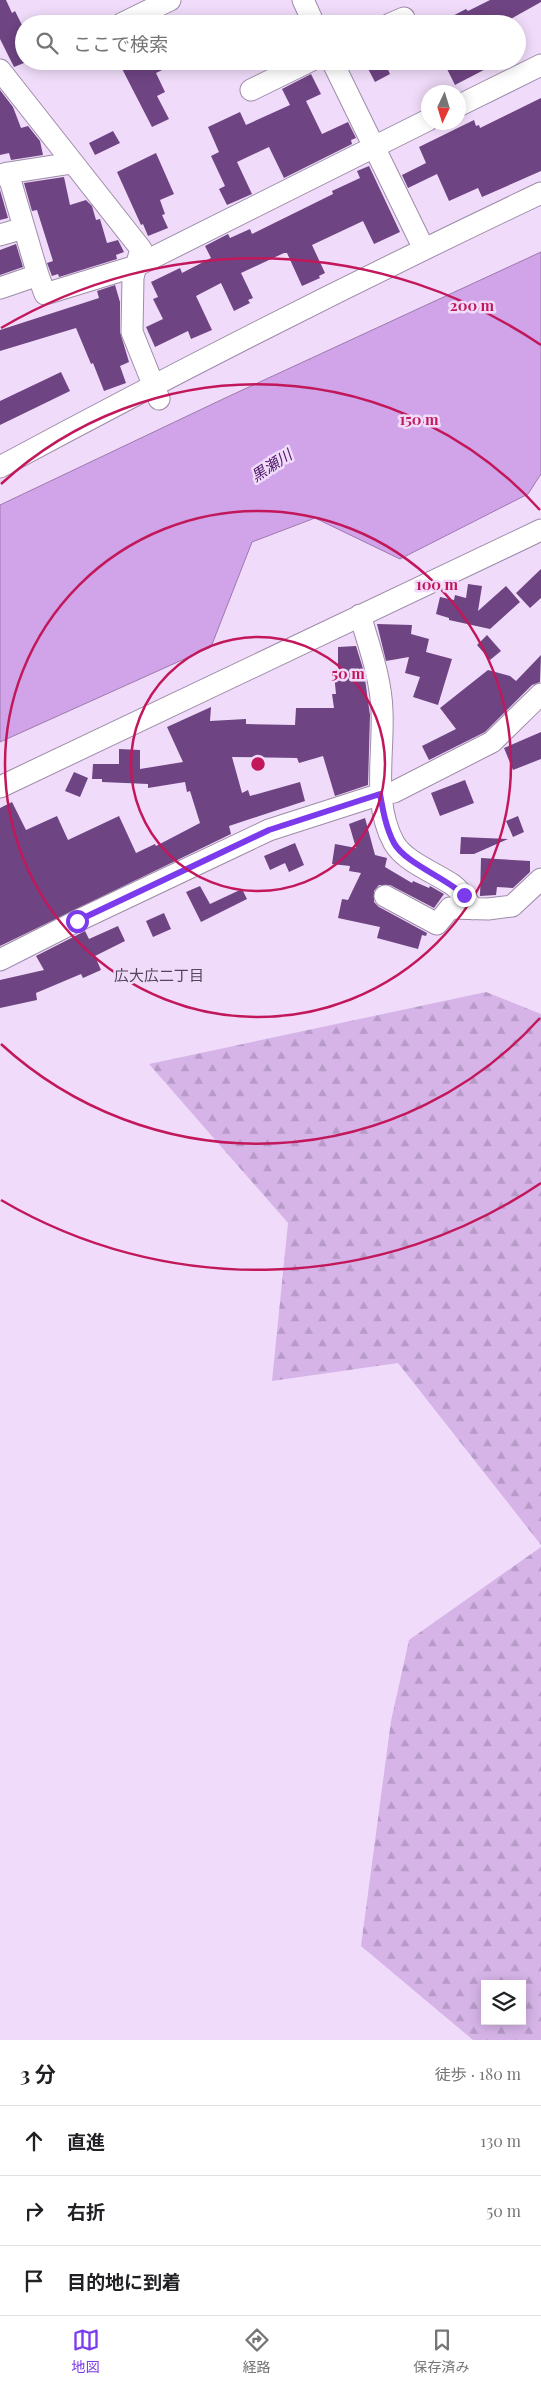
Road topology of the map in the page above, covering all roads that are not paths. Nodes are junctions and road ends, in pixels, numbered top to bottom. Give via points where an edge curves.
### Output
1 (170, 0) edge
2 (303, 0) edge
3 (139, 15) edge
4 (310, 15) edge
5 (541, 66) edge
6 (0, 70) edge
7 (292, 70) edge
8 (336, 70) edge
9 (251, 90) dead end
10 (466, 102) edge
11 (421, 123) edge
12 (373, 147) junction
13 (72, 162) junction
14 (4, 174) edge
15 (541, 193) edge
16 (24, 228) junction
17 (0, 235) edge
18 (424, 249) junction
19 (136, 266) junction
20 (38, 275) junction
21 (0, 288) edge
22 (157, 391) junction
23 (0, 467) edge
24 (541, 530) edge
25 (360, 615) junction
26 (539, 701) edge
27 (0, 787) edge
28 (380, 794) junction
29 (541, 879) edge
30 (385, 896) dead end
31 (473, 909) junction
32 (0, 960) edge

1 - 3 street
2 - 4 street
5 - 10 street
6 - 13 street
7 - 9 street
8 - 12 street
11 - 12 street
12 - 18 street
12 - 19 street
13 - 14 street
13 - 19 street via 141,249
14 - 16 street
15 - 18 street
16 - 17 street
16 - 20 street
18 - 22 street
19 - 20 street via 45,294
19 - 22 street via 132,332
20 - 21 street
22 - 23 street
24 - 25 street
25 - 27 street
25 - 28 street via 380,685
26 - 28 street via 492,742 394,792
28 - 31 street via 395,845 415,863 454,886
28 - 32 street via 269,830
29 - 31 street via 512,906
30 - 31 street via 437,924 450,908

